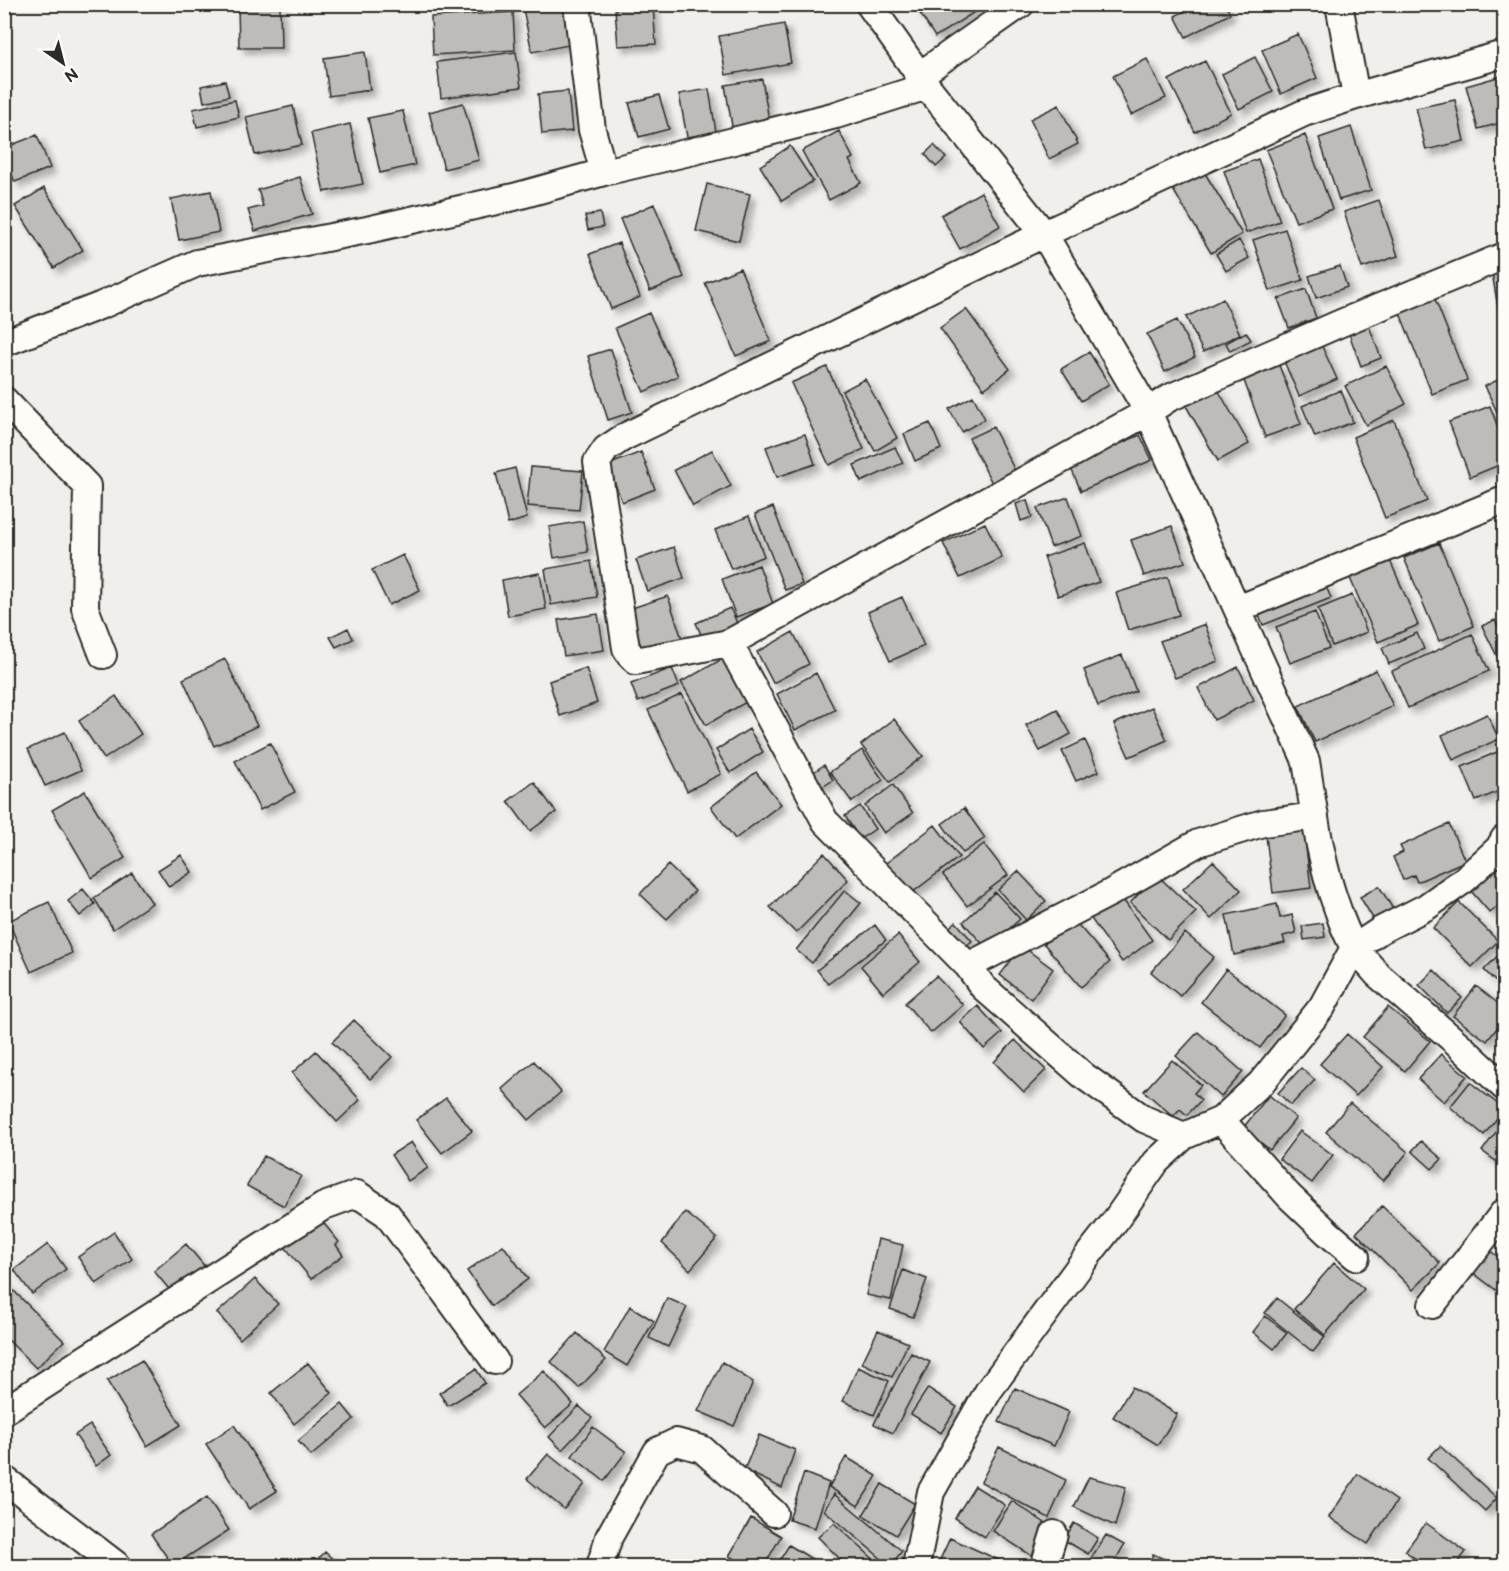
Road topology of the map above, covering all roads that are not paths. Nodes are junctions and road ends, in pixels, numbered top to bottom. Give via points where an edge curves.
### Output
1 (577, 4) edge
2 (869, 4) edge
3 (1021, 4) edge
4 (1339, 4) edge
5 (1504, 54) edge
6 (924, 80) junction
7 (1356, 96) junction
8 (604, 172) junction
9 (1044, 234) junction
10 (1504, 256) edge
11 (4, 343) edge
12 (4, 400) edge
13 (1148, 412) junction
14 (1504, 500) edge
15 (1238, 609) junction
16 (729, 643) junction
17 (103, 655) dead end
18 (1314, 816) junction
19 (1504, 839) edge
20 (1354, 948) junction
21 (968, 966) junction
22 (1504, 1087) edge
23 (1221, 1120) junction
24 (1184, 1136) junction
25 (1504, 1212) edge
26 (1356, 1257) dead end
27 (1432, 1305) dead end
28 (495, 1361) dead end
29 (4, 1411) edge
30 (4, 1479) edge
31 (774, 1513) dead end
32 (1054, 1534) dead end
33 (118, 1566) edge
34 (600, 1566) edge
35 (916, 1566) edge
36 (1046, 1566) edge

1 - 8 street via 592,130
2 - 6 street
3 - 6 street
4 - 7 street
5 - 7 street
6 - 8 street via 836,115
6 - 9 street
7 - 9 street via 1304,113
8 - 11 street via 367,230 197,263
9 - 13 street
9 - 16 street via 606,449 597,462 626,648 631,656 636,661
10 - 13 street via 1191,388
12 - 17 street via 87,486 85,608
13 - 15 street
13 - 16 street
14 - 15 street
15 - 18 street via 1306,762
16 - 21 street via 825,821
18 - 20 street via 1337,909
18 - 21 street via 1263,823 1198,843
19 - 20 street via 1499,848 1445,894
20 - 22 street via 1378,975
20 - 23 street via 1322,1007 1261,1083
21 - 24 street via 983,987 1084,1076 1144,1119
23 - 24 street
23 - 26 street via 1289,1196
24 - 35 street via 1156,1162 988,1390 931,1492
25 - 27 street
28 - 29 street via 387,1214 357,1194 324,1206
30 - 33 street
31 - 34 street via 702,1449 676,1442 657,1451 609,1538
32 - 36 street

